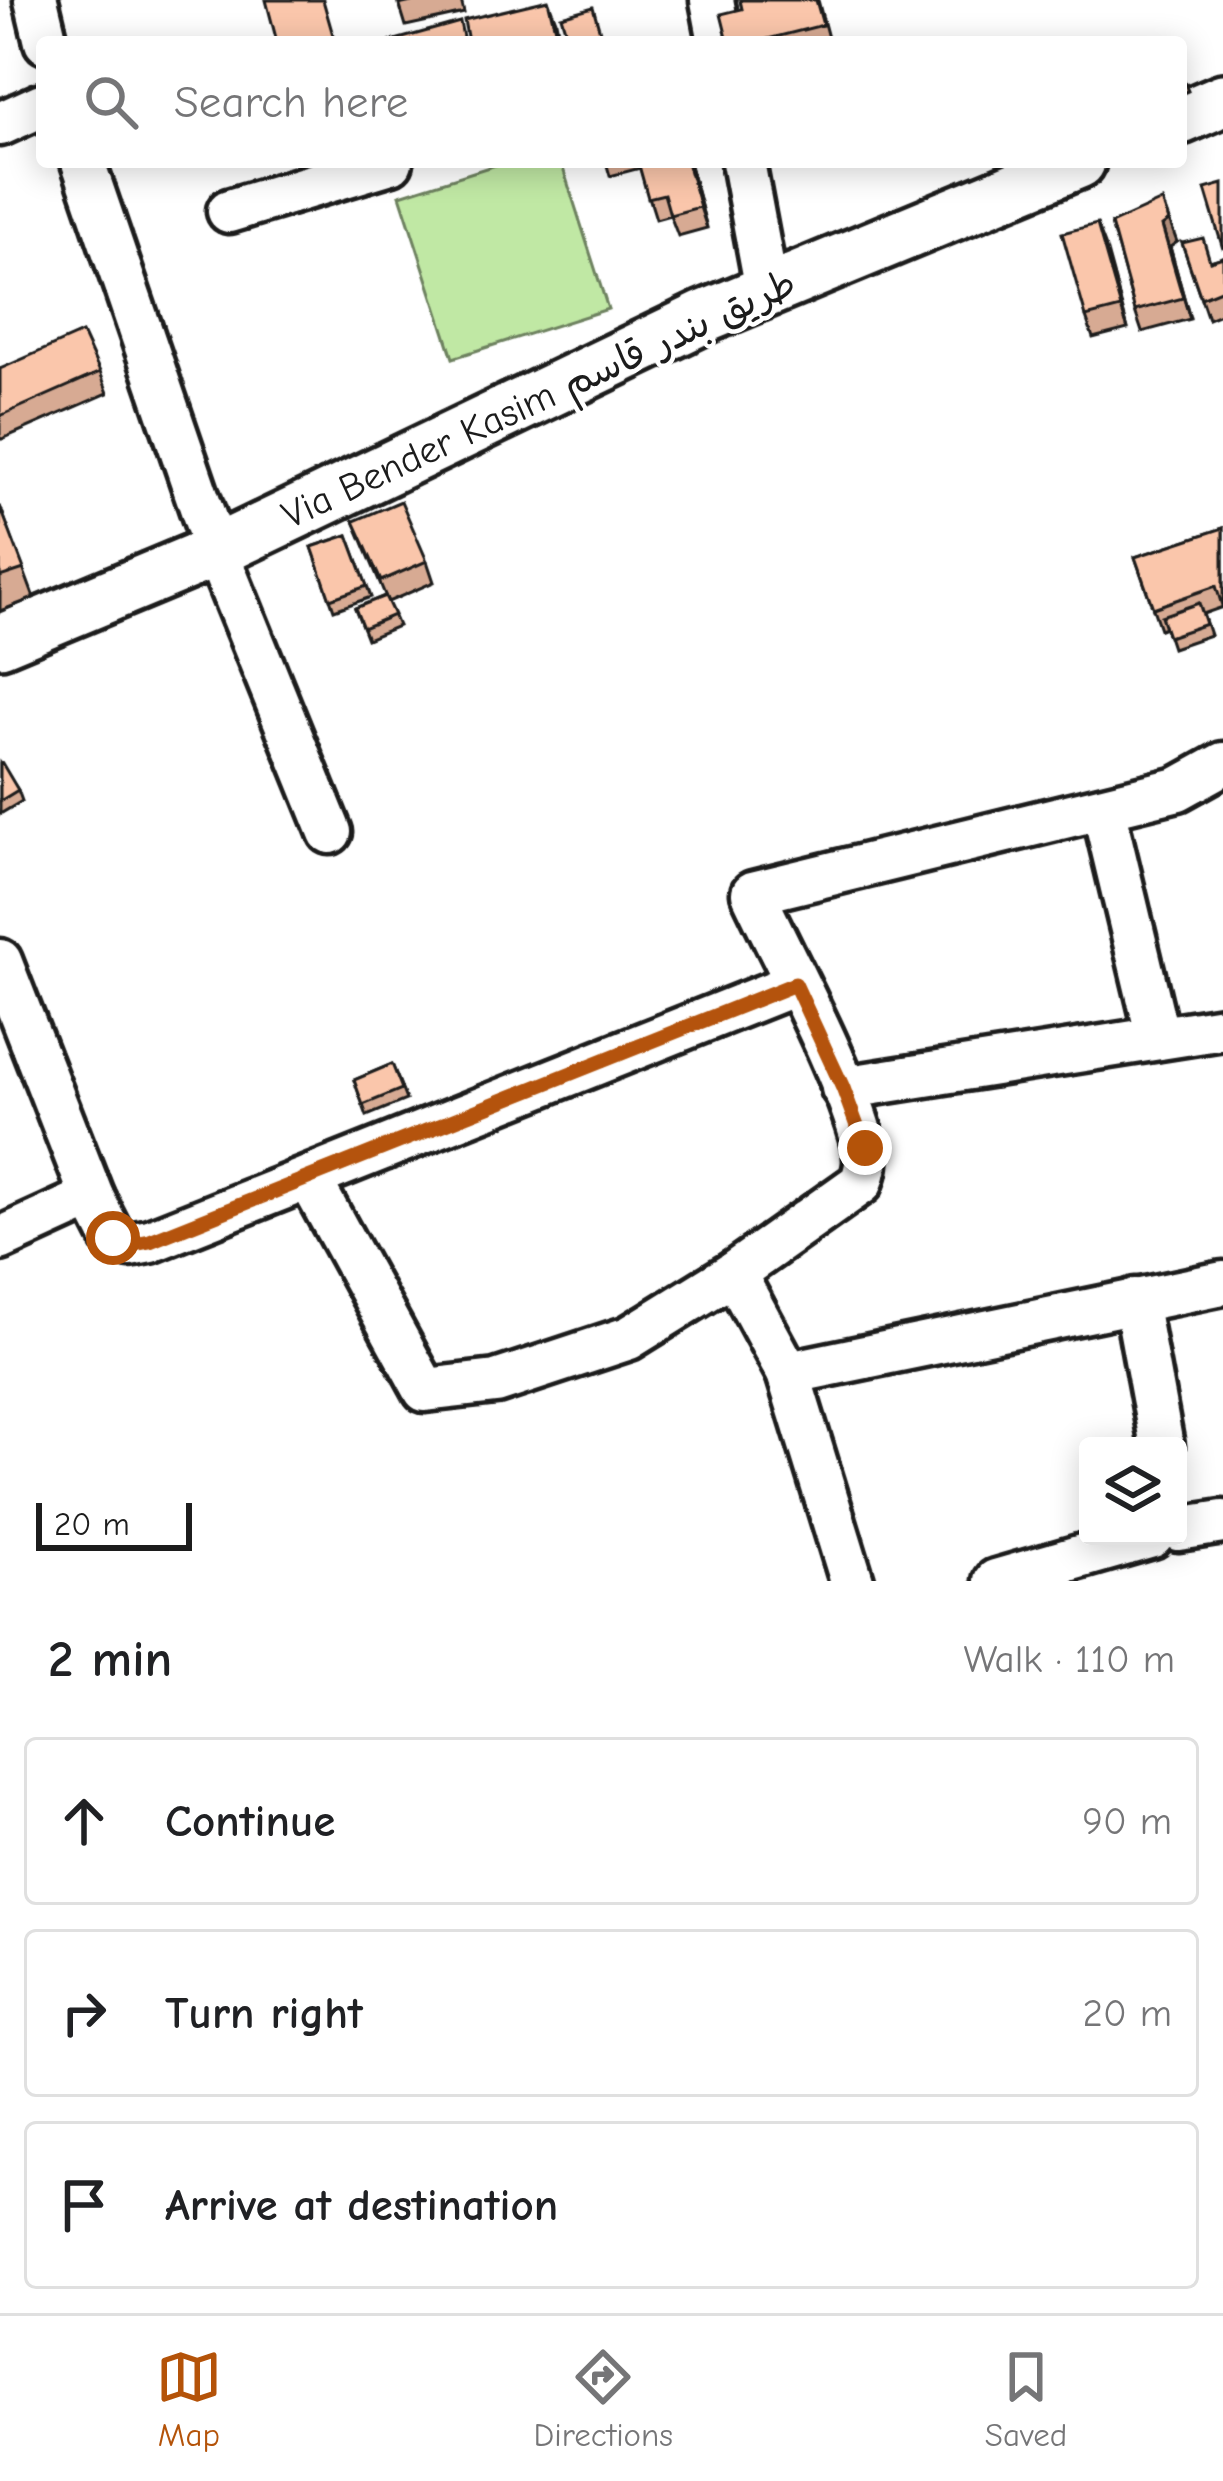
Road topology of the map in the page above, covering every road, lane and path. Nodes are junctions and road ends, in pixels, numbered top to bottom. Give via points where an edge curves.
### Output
1 (36, 0) edge
2 (712, 0) edge
3 (45, 36) edge
4 (719, 36) edge
5 (1223, 100) edge
6 (36, 108) edge
7 (1187, 115) edge
8 (0, 124) edge
9 (85, 168) edge
10 (371, 168) edge
11 (744, 168) edge
12 (1064, 168) edge
13 (229, 211) dead end
14 (767, 290) junction
15 (216, 551) junction
16 (0, 640) edge
17 (1223, 764) edge
18 (1223, 787) edge
19 (1178, 789) junction
20 (1103, 808) junction
21 (330, 832) dead end
22 (0, 961) edge
23 (795, 984) junction
24 (1223, 1028) edge
25 (1158, 1039) junction
26 (843, 1088) junction
27 (309, 1178) junction
28 (92, 1197) junction
29 (0, 1239) edge
30 (734, 1273) junction
31 (1223, 1282) edge
32 (1135, 1300) junction
33 (788, 1373) junction
34 (1160, 1437) edge
35 (1223, 1522) edge
36 (1187, 1528) edge
37 (1121, 1545) edge
38 (852, 1581) edge
39 (996, 1581) edge

1 - 3 street
2 - 4 street
5 - 7 street
6 - 8 street
9 - 15 street
10 - 13 street
11 - 14 street
12 - 14 street, Via Bender Kasim طريق بندر قاسم
14 - 15 street, Via Bender Kasim طريق بندر قاسم
15 - 16 street, Via Bender Kasim طريق بندر قاسم
15 - 21 street
17 - 19 street
18 - 19 street
19 - 20 street
20 - 23 street via 753,893
20 - 25 street
22 - 28 street
23 - 26 street
23 - 27 street
24 - 25 street
25 - 26 street
26 - 30 street via 865,1148 862,1183
27 - 28 street via 129,1245 113,1238
27 - 30 street via 425,1390 496,1382 629,1338
28 - 29 street
30 - 33 street
31 - 32 street
32 - 33 street
32 - 34 street
33 - 38 street
35 - 36 street
37 - 39 street

